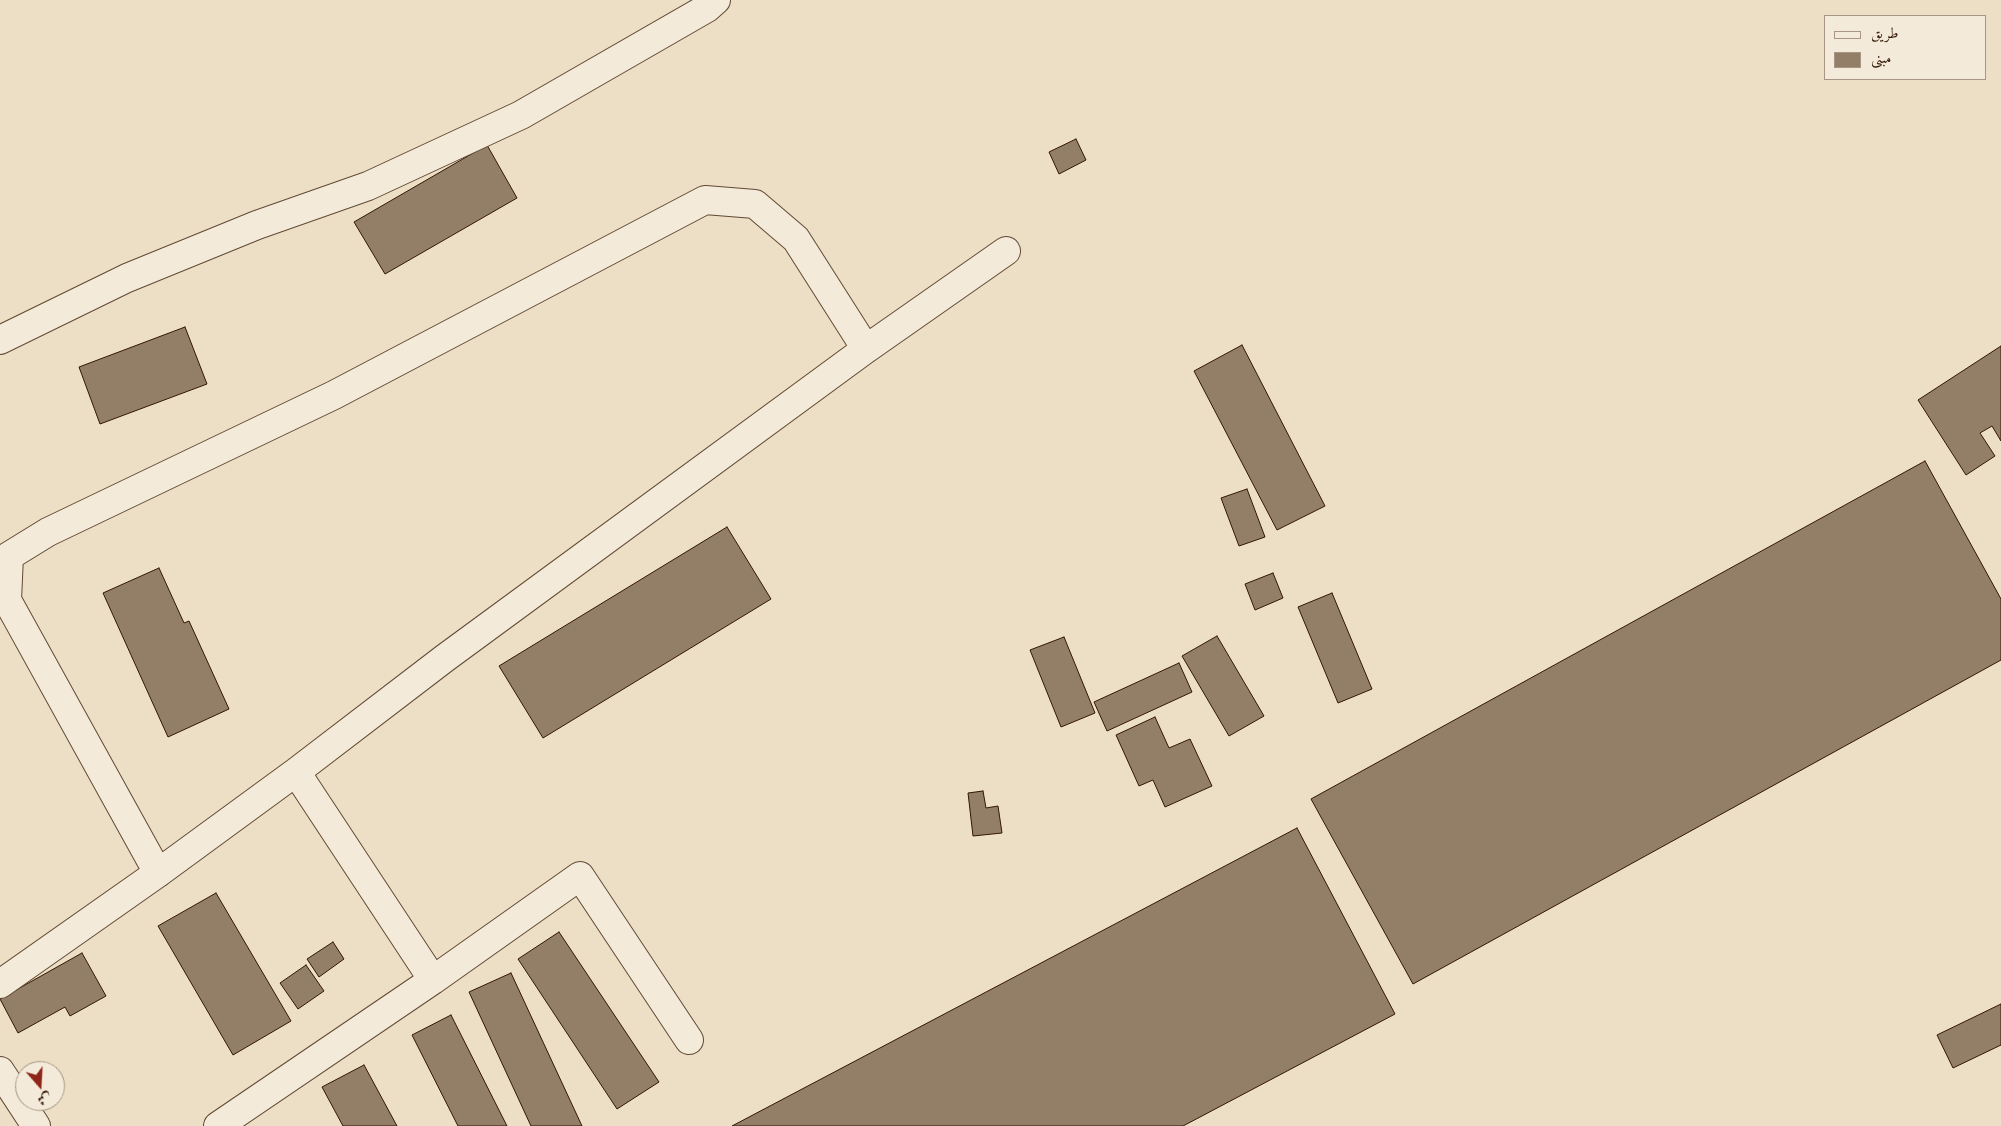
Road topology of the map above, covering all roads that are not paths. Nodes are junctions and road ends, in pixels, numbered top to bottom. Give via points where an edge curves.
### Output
1 (716, 0) edge
2 (1006, 251) dead end
3 (0, 340) edge
4 (866, 349) junction
5 (296, 772) junction
6 (158, 873) junction
7 (433, 980) junction
8 (0, 984) edge
9 (689, 1040) dead end
10 (0, 1071) edge
11 (36, 1126) edge
12 (218, 1126) edge

1 - 3 lane via 521,115 368,186 257,225 127,278
2 - 4 lane
4 - 5 lane via 453,652
4 - 6 lane via 796,239 755,204 705,200 334,395 48,532 8,556 7,600
5 - 6 lane
5 - 7 lane
6 - 8 lane
7 - 9 lane via 580,876
7 - 12 lane
10 - 11 lane

